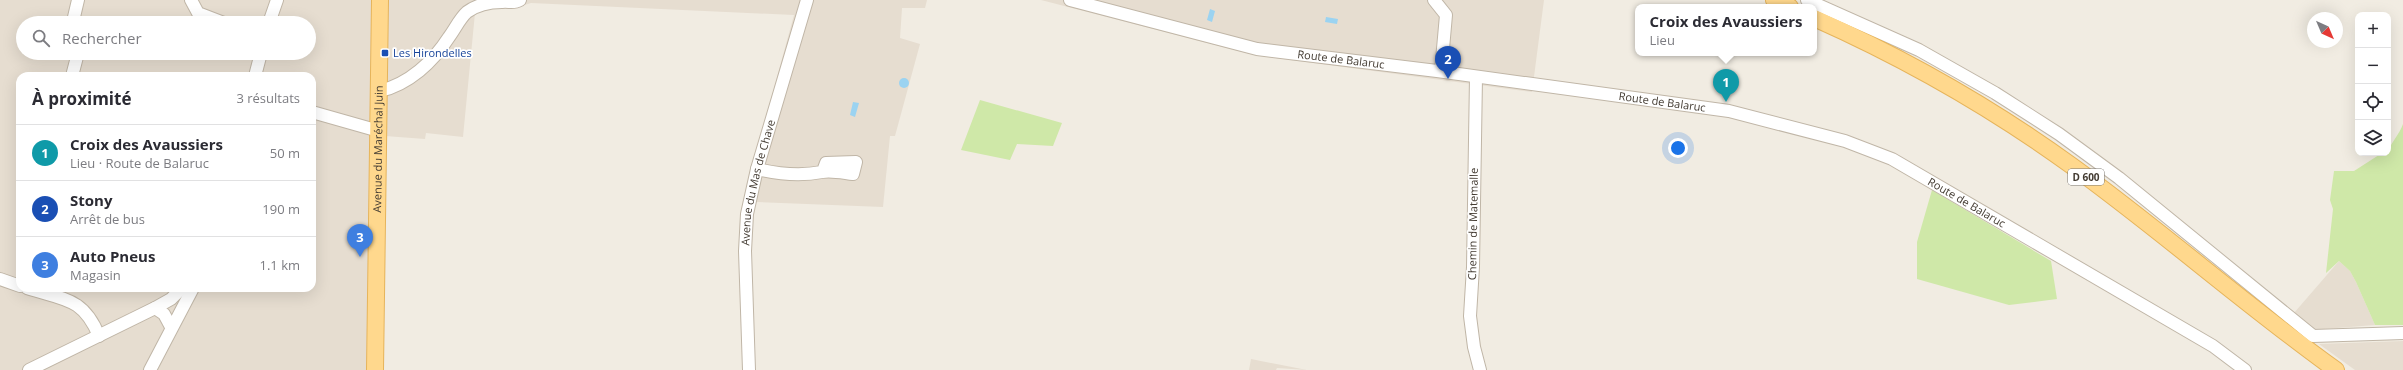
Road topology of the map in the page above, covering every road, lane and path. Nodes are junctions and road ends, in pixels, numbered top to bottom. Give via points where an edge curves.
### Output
1 (78, 0) edge
2 (192, 0) edge
3 (277, 0) edge
4 (380, 0) edge
5 (520, 0) edge
6 (807, 0) edge
7 (1070, 0) edge
8 (1434, 0) edge
9 (1103, 4) edge
10 (1817, 4) edge
11 (74, 16) edge
12 (206, 16) edge
13 (271, 16) edge
14 (1817, 19) edge
15 (76, 60) edge
16 (259, 60) edge
17 (1441, 71) junction
18 (73, 72) edge
19 (256, 72) edge
20 (1476, 77) junction
21 (380, 91) junction
22 (316, 113) edge
23 (379, 131) junction
24 (758, 169) junction
25 (823, 171) dead end
26 (0, 279) edge
27 (16, 285) edge
28 (39, 292) edge
29 (178, 292) edge
30 (191, 292) edge
31 (155, 308) junction
32 (171, 328) junction
33 (2403, 333) edge
34 (99, 336) junction
35 (29, 370) edge
36 (150, 370) edge
37 (375, 370) edge
38 (749, 370) edge
39 (1480, 370) edge
40 (2245, 370) edge
41 (2336, 370) edge

1 - 11 street
2 - 12 street via 198,13
3 - 13 street
4 - 21 main road, Avenue du Maréchal Juin
5 - 21 street via 515,3 503,1 479,4 466,13 439,52 427,64 414,75
6 - 24 street, Avenue du Mas de Chave
7 - 9 street, Route de Balaruc
8 - 17 street via 1446,15
9 - 17 street, Route de Balaruc via 1257,49
10 - 33 street via 1919,50 1995,93 2059,134 2120,178 2313,336
14 - 41 main road, D 600 via 1940,83 2042,146 2168,238
15 - 18 street
16 - 19 street
17 - 20 street, Route de Balaruc
20 - 39 street, Chemin de Matemalle via 1470,316
20 - 40 street, Route de Balaruc via 1729,111 1881,153 2213,346
21 - 23 main road, Avenue du Maréchal Juin
22 - 23 street
23 - 37 main road, Avenue du Maréchal Juin
24 - 25 street via 815,175
24 - 38 street, Avenue du Mas de Chave via 745,228
26 - 27 street
28 - 34 street via 82,307 92,318
29 - 31 street
30 - 32 street
31 - 32 street via 164,314
31 - 34 street
32 - 36 street
34 - 35 street

